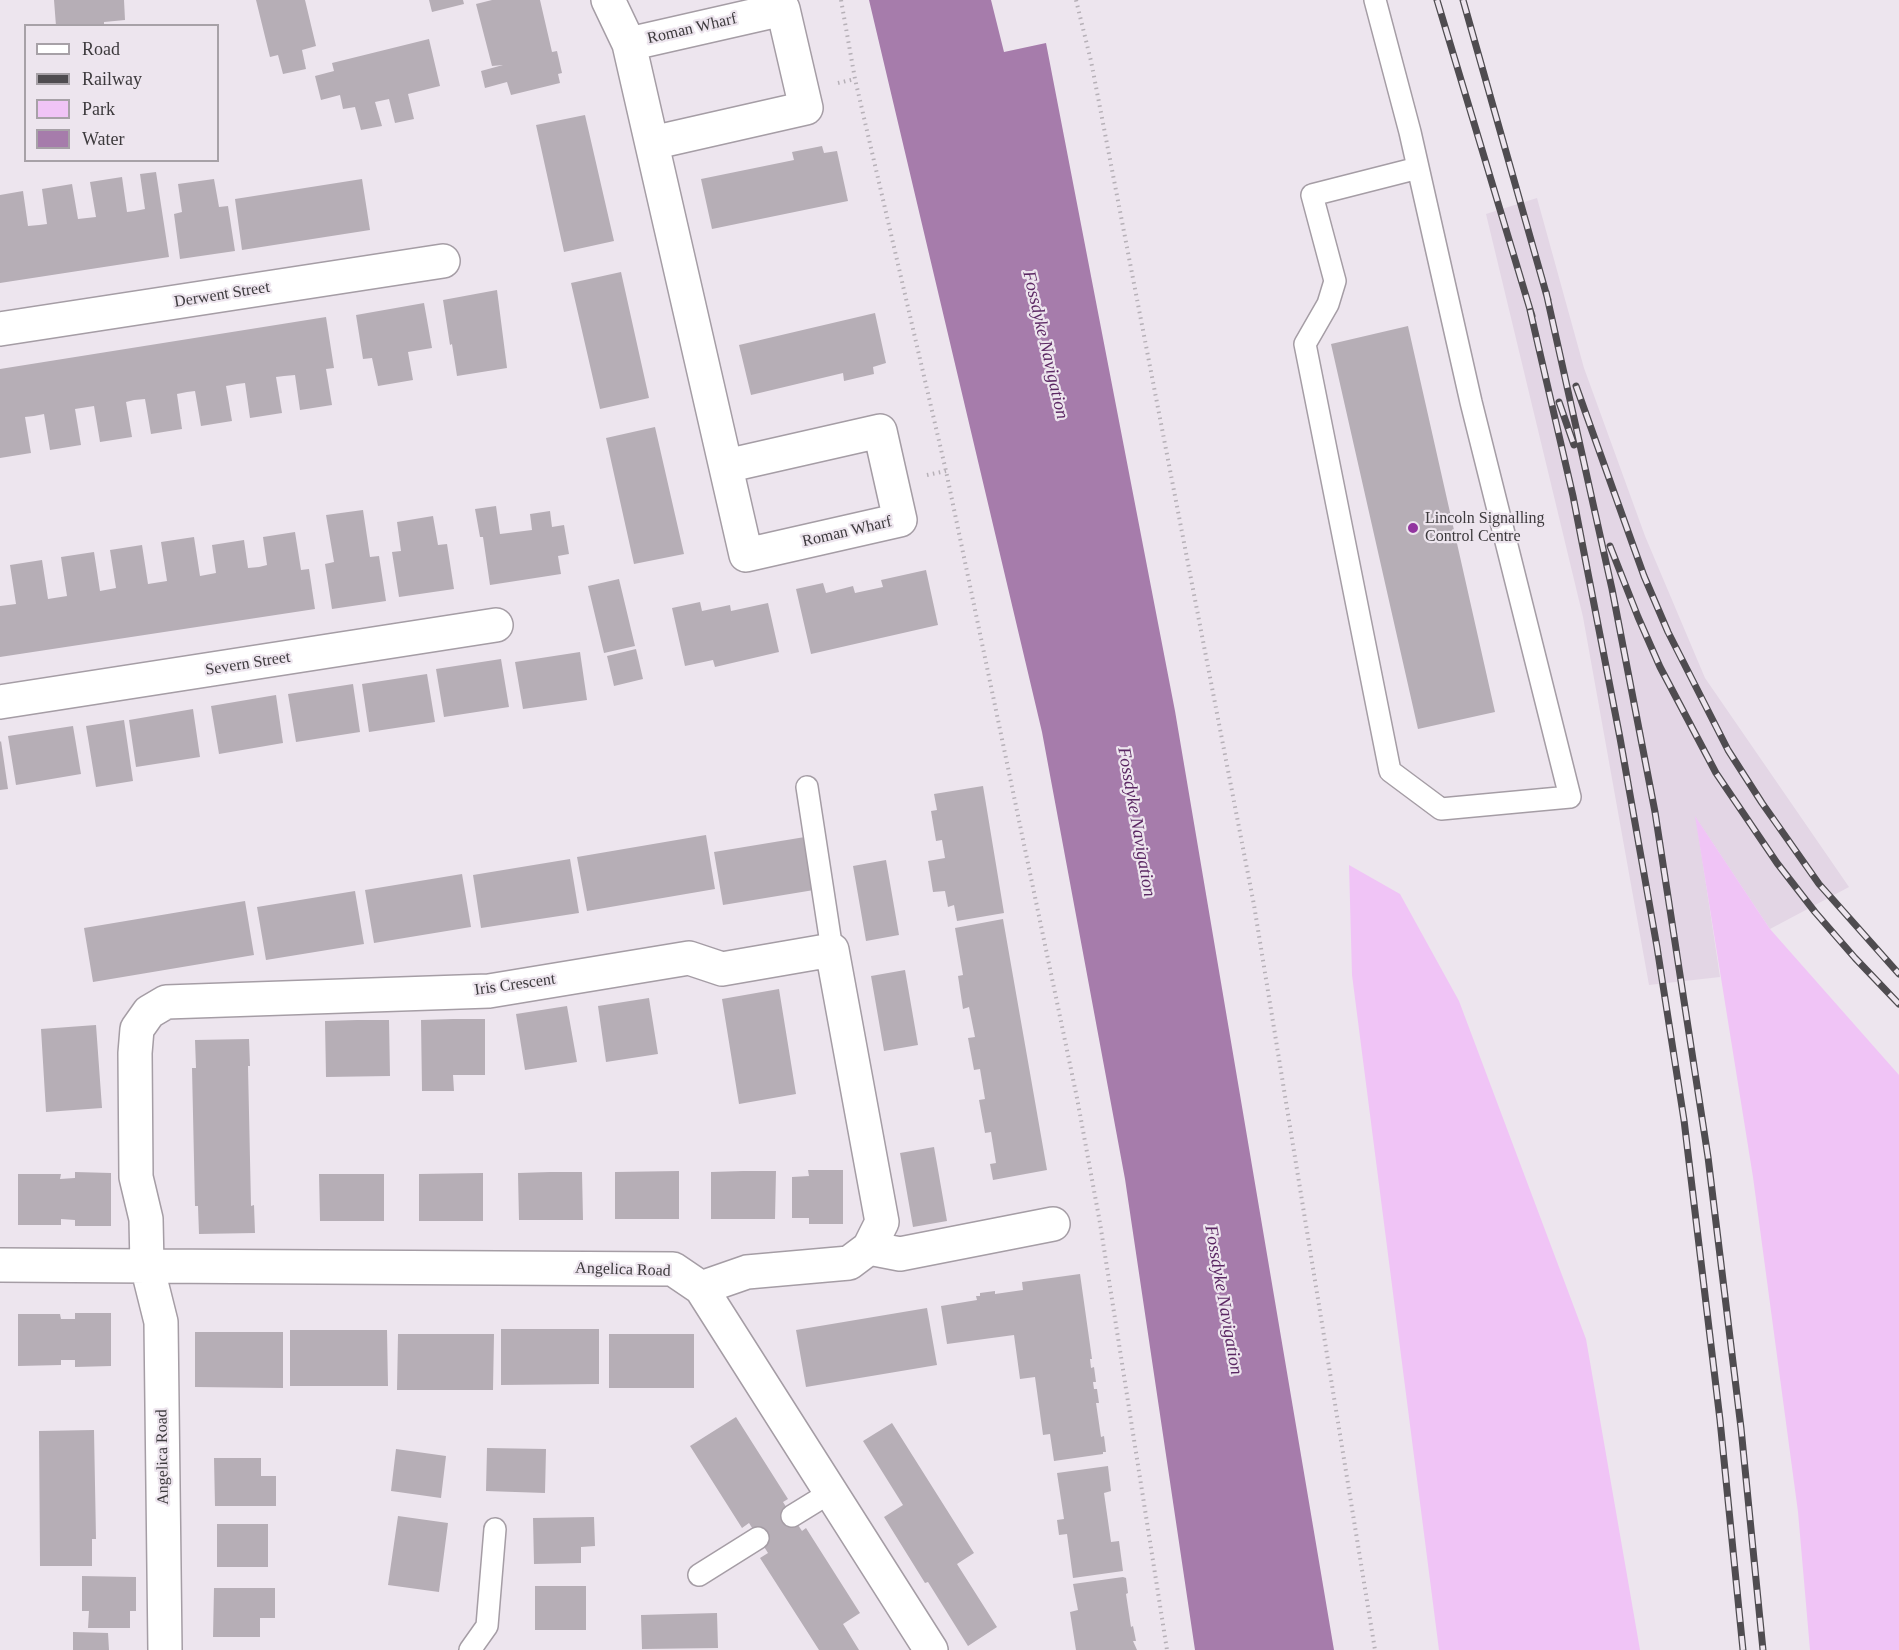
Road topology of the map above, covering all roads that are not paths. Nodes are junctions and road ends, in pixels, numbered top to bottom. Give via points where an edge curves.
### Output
1 (608, 0) edge
2 (1375, 0) edge
3 (629, 44) junction
4 (652, 143) junction
5 (1418, 168) junction
6 (443, 261) dead end
7 (0, 329) edge
8 (726, 466) junction
9 (496, 625) dead end
10 (0, 702) edge
11 (807, 787) dead end
12 (832, 950) junction
13 (1053, 1224) dead end
14 (869, 1248) junction
15 (0, 1265) edge
16 (147, 1266) junction
17 (701, 1288) junction
18 (831, 1492) junction
19 (792, 1516) dead end
20 (495, 1529) dead end
21 (758, 1538) dead end
22 (699, 1575) dead end
23 (165, 1650) edge
24 (470, 1650) edge
25 (931, 1650) edge

1 - 3 street, Roman Wharf
2 - 5 lane
3 - 4 street, Roman Wharf
3 - 4 street, Roman Wharf via 783,9 806,108
4 - 8 street, Roman Wharf
5 - 5 lane via 1471,402 1570,797 1440,809 1390,771 1305,344 1328,304 1335,281 1312,195
6 - 7 street, Derwent Street
8 - 8 street, Roman Wharf via 746,555 900,520 880,431
9 - 10 street, Severn Street
11 - 12 lane
12 - 14 street via 882,1222
12 - 16 street, Iris Crescent via 722,969 689,958 489,991 166,1002 148,1012 137,1029 135,1053 136,1177 146,1219
13 - 14 street via 900,1254
14 - 17 street via 849,1263 747,1272
15 - 16 street, Angelica Road
16 - 17 street, Angelica Road via 673,1269
16 - 23 street, Angelica Road via 161,1322
17 - 18 street, Angelica Road
18 - 19 lane
18 - 25 street, Angelica Road
20 - 24 lane via 487,1626
21 - 22 lane

